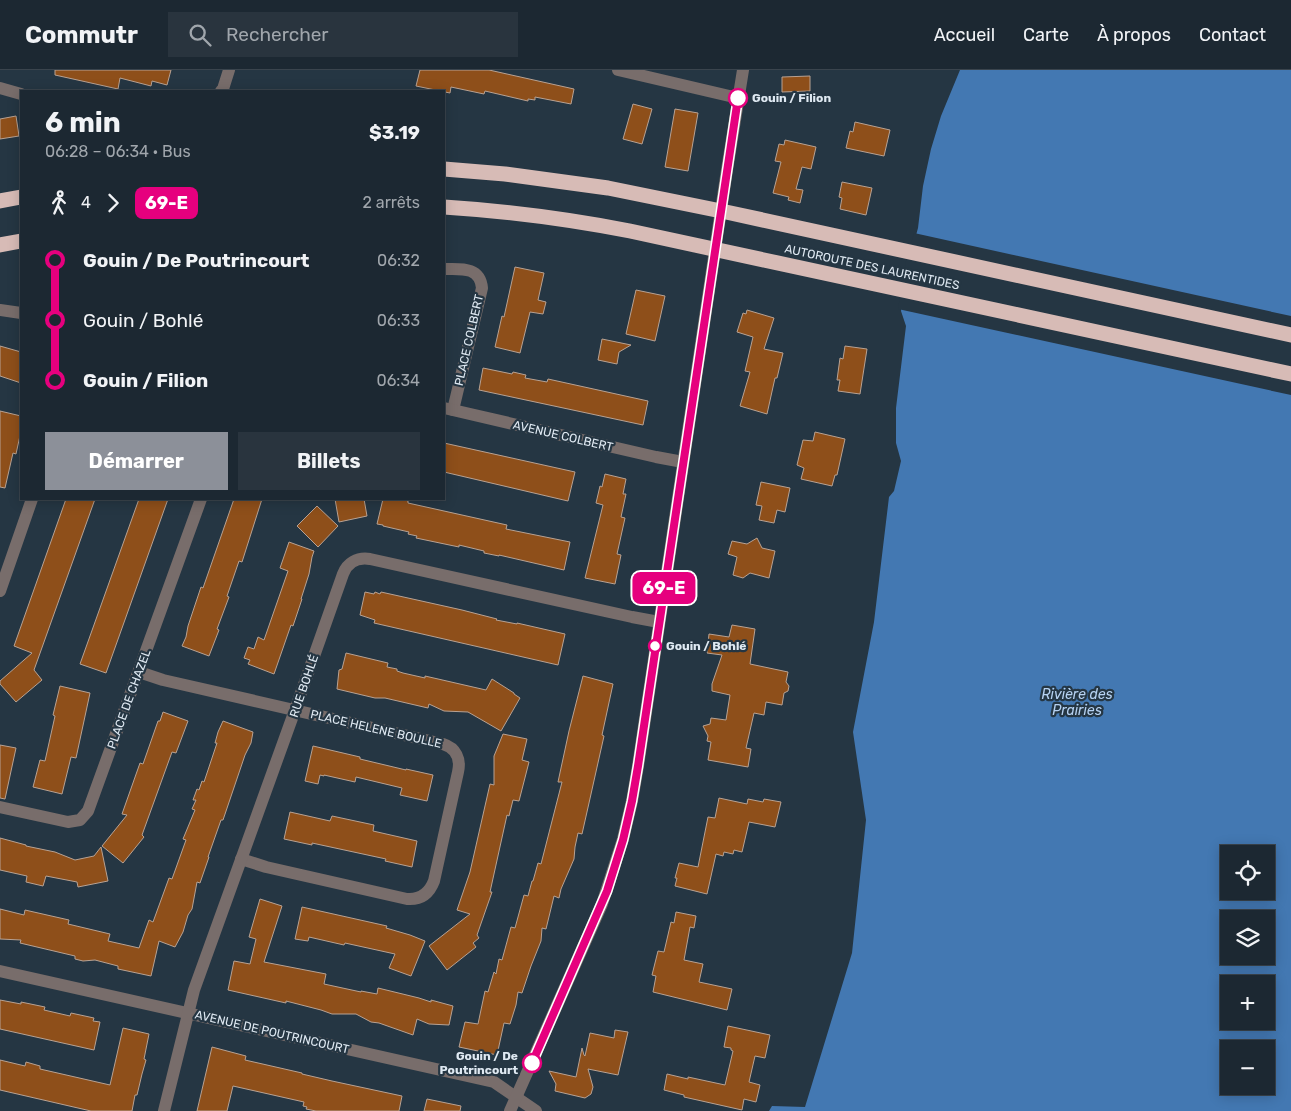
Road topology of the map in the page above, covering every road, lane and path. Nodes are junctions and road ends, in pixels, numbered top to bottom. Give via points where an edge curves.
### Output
1 (229, 70) edge
2 (618, 70) edge
3 (743, 70) edge
4 (0, 88) edge
5 (222, 90) edge
6 (20, 94) edge
7 (738, 98) junction
8 (445, 169) edge
9 (20, 197) edge
10 (0, 201) edge
11 (445, 207) edge
12 (20, 240) edge
13 (0, 245) edge
14 (445, 269) edge
15 (0, 310) edge
16 (20, 313) edge
17 (1291, 335) edge
18 (1291, 374) edge
19 (448, 409) edge
20 (683, 462) junction
21 (32, 500) edge
22 (200, 500) edge
23 (0, 591) edge
24 (659, 622) junction
25 (139, 672) junction
26 (295, 710) junction
27 (0, 807) edge
28 (241, 859) junction
29 (0, 971) edge
30 (188, 1013) junction
31 (517, 1097) junction
32 (164, 1111) edge
33 (510, 1111) edge
34 (536, 1111) edge

1 - 5 street
2 - 7 street
3 - 7 street
4 - 6 street
7 - 20 street
8 - 17 highway, AUTOROUTE DES LAURENTIDES via 608,188
9 - 10 highway
11 - 18 highway, AUTOROUTE DES LAURENTIDES via 504,211 609,226
12 - 13 highway
14 - 19 street, PLACE COLBERT via 472,272 480,280 482,288
15 - 16 street
19 - 20 street, AVENUE COLBERT
20 - 24 street
21 - 23 street
22 - 25 street, PLACE DE CHAZEL
24 - 26 street, RUE BOHLÉ via 370,559 357,560 344,570
24 - 31 street via 635,783 618,857 602,904
25 - 26 street, PLACE HELENE BOULLE
25 - 27 street, PLACE DE CHAZEL via 86,815 68,822
26 - 28 street, RUE BOHLÉ
26 - 28 street, PLACE HELENE BOULLE via 443,744 456,753 459,765 432,886 424,896 407,899
28 - 30 street, RUE BOHLÉ
29 - 30 street, AVENUE DE POUTRINCOURT
30 - 31 street, AVENUE DE POUTRINCOURT via 494,1082
30 - 32 street, RUE BOHLÉ
31 - 33 street
31 - 34 street, AVENUE DE POUTRINCOURT

